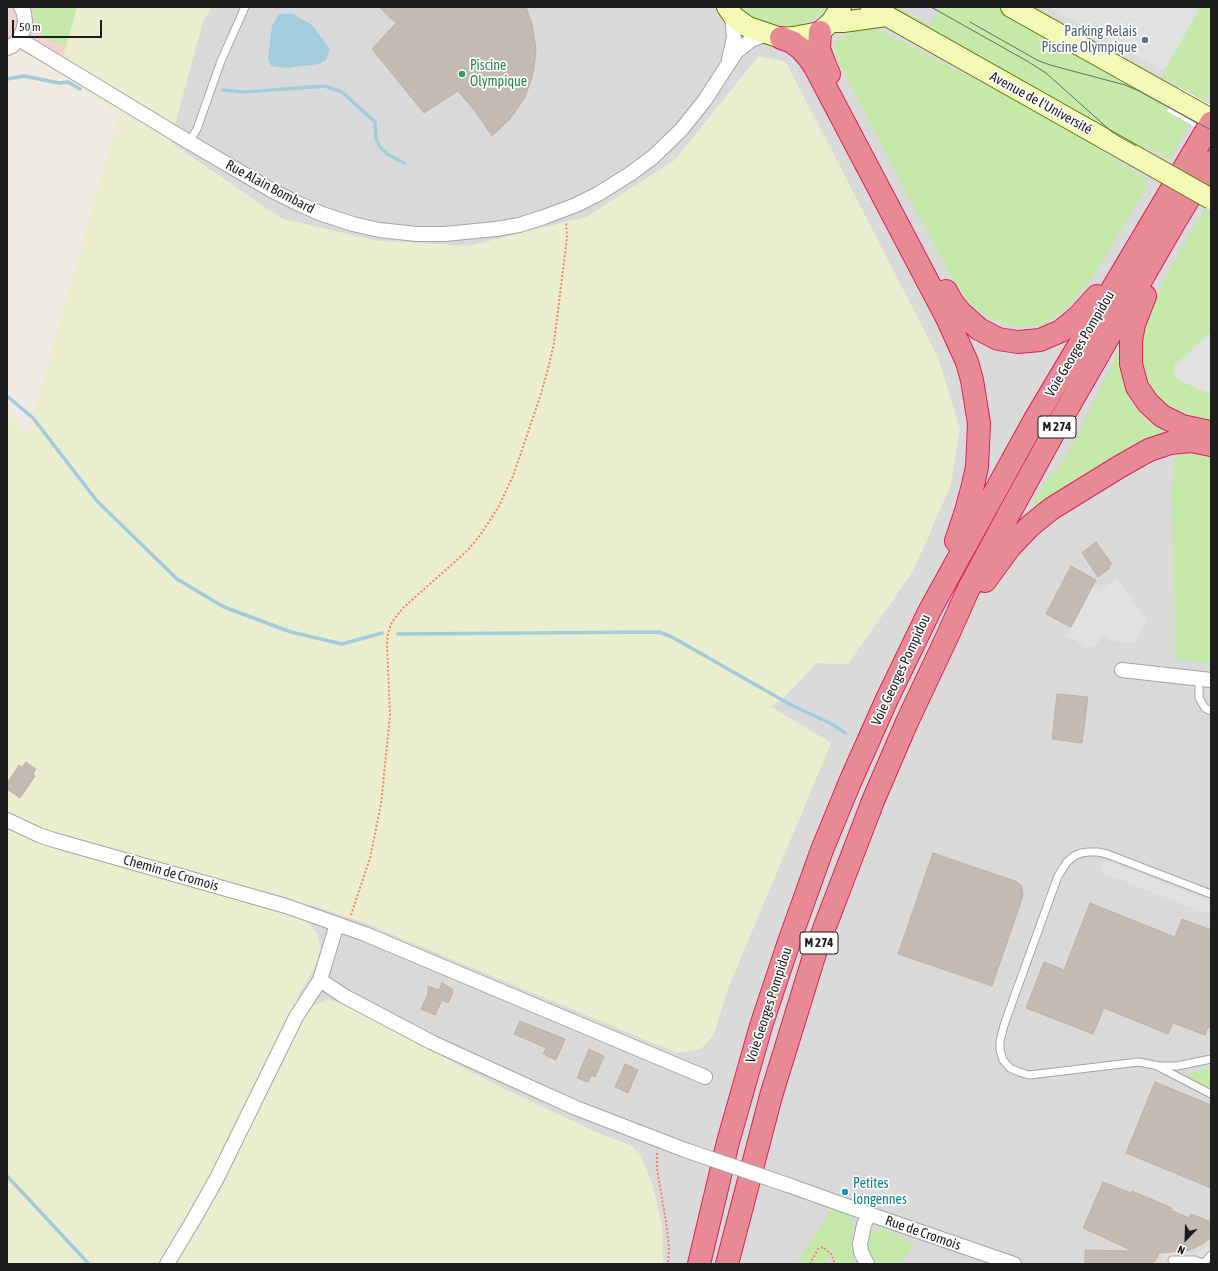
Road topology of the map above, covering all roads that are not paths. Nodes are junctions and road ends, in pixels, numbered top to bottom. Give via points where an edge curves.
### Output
1 (22, 7) edge
2 (245, 7) edge
3 (1011, 7) edge
4 (730, 11) edge
5 (878, 11) edge
6 (831, 20) edge
7 (774, 36) junction
8 (19, 39) junction
9 (7, 48) edge
10 (729, 62) junction
11 (1211, 118) edge
12 (1211, 123) edge
13 (189, 142) junction
14 (1211, 162) edge
15 (1211, 198) edge
16 (1174, 223) junction
17 (1135, 250) junction
18 (1211, 432) edge
19 (1211, 444) edge
20 (930, 610) junction
21 (948, 635) junction
22 (1122, 670) dead end
23 (1205, 679) edge
24 (1211, 711) edge
25 (7, 820) edge
26 (1211, 894) edge
27 (341, 926) junction
28 (320, 980) junction
29 (1211, 1059) edge
30 (1159, 1066) junction
31 (705, 1077) dead end
32 (1211, 1094) edge
33 (869, 1214) junction
34 (1211, 1255) edge
35 (1172, 1260) dead end
36 (166, 1264) edge
37 (699, 1264) edge
38 (727, 1264) edge
39 (866, 1264) edge
40 (1014, 1264) edge
41 (1204, 1264) edge

1 - 8 street via 25,22
2 - 13 lane via 221,61 197,129
3 - 11 main road
4 - 7 main road via 748,27
4 - 10 street, Rue Alain Bombard via 734,38
5 - 6 main road via 843,22
5 - 15 main road, Avenue de l'Université, bridge
6 - 7 main road via 793,38
6 - 17 highway via 819,49 825,65 950,298 979,329 998,339 1018,342 1052,336 1078,317
7 - 10 street, Rue Alain Bombard via 744,44
7 - 20 highway via 792,42 815,67 962,347 972,380 979,423 977,466 966,511
8 - 9 street
8 - 13 street, Rue Alain Bombard
10 - 13 street, Rue Alain Bombard via 705,100 681,130 653,157 630,174 598,194 563,210 519,225 472,233 417,234 353,224 297,203
12 - 17 highway, Voie Georges Pompidou / M 274
14 - 16 highway, Voie Georges Pompidou / M 274
16 - 18 highway via 1134,324 1131,364 1142,396 1155,410 1182,426
16 - 21 highway, Voie Georges Pompidou / M 274 via 1010,512 968,590
17 - 20 highway, Voie Georges Pompidou / M 274 via 1034,421
19 - 21 highway via 1180,441 1149,450 1051,509 1010,547
20 - 37 highway, Voie Georges Pompidou / M 274 via 850,782 789,942 761,1026 728,1142
21 - 38 highway, Voie Georges Pompidou / M 274 via 873,801 816,950 771,1096
22 - 23 street
23 - 24 lane via 1199,698 1205,708
25 - 27 street, Chemin de Cromois via 54,840 286,906
26 - 30 lane via 1107,854 1089,852 1074,856 1058,876 1000,1041 1003,1060 1010,1068 1029,1075 1139,1062
27 - 28 street
27 - 31 street, Chemin de Cromois
28 - 33 street, Rue de Cromois, bridge via 344,996 438,1045 569,1104 685,1150
28 - 36 street via 296,1017 216,1178
29 - 30 lane via 1177,1066
30 - 32 lane
33 - 39 street via 860,1244
33 - 40 street, Rue de Cromois
34 - 41 lane
35 - 41 lane via 1195,1260

